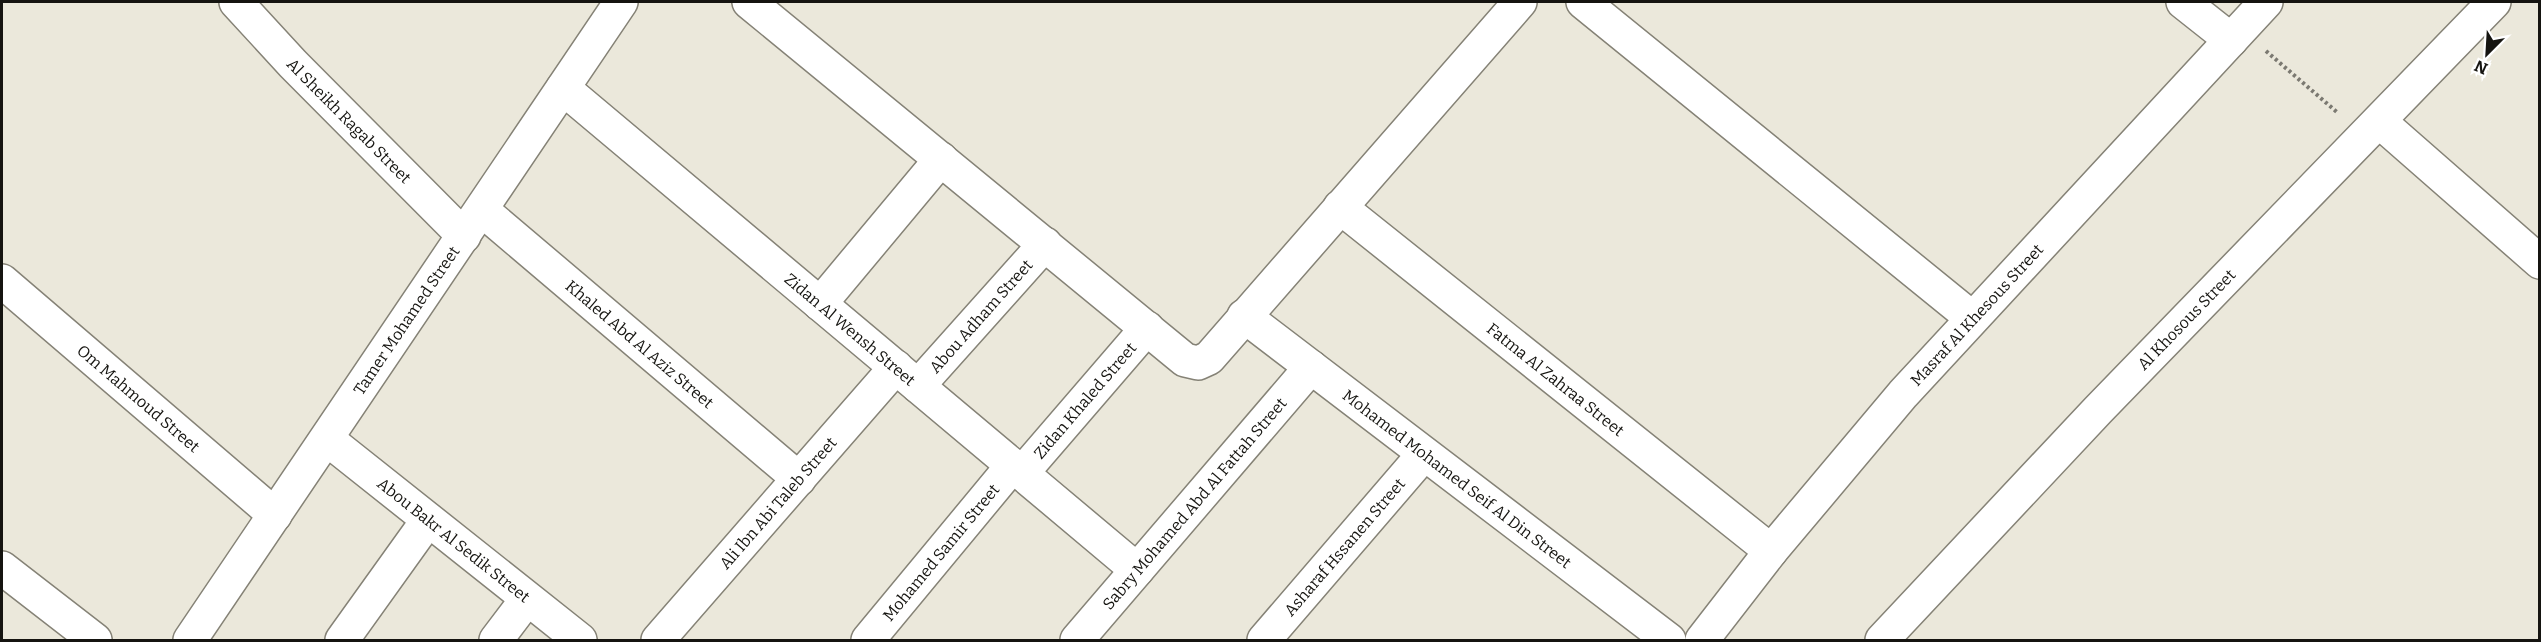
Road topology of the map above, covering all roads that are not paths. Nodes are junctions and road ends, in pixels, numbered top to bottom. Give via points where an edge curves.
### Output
1 (236, 2) edge
2 (621, 2) edge
3 (749, 2) edge
4 (1520, 2) edge
5 (1584, 2) edge
6 (2183, 2) edge
7 (2494, 2) edge
8 (2258, 4) edge
9 (2231, 40) junction
10 (563, 88) junction
11 (2379, 121) junction
12 (941, 159) junction
13 (1340, 207) junction
14 (473, 223) junction
15 (1045, 244) junction
16 (2540, 262) edge
17 (2, 281) edge
18 (820, 304) junction
19 (1244, 316) junction
20 (1972, 318) junction
21 (1147, 328) junction
22 (1311, 367) junction
23 (907, 377) junction
24 (327, 439) junction
25 (1424, 454) junction
26 (1018, 469) junction
27 (799, 479) junction
28 (275, 514) junction
29 (428, 520) junction
30 (1771, 551) junction
31 (2, 568) edge
32 (1137, 570) junction
33 (527, 598) junction
34 (872, 639) edge
35 (95, 640) edge
36 (190, 640) edge
37 (342, 640) edge
38 (496, 640) edge
39 (580, 640) edge
40 (658, 640) edge
41 (1077, 640) edge
42 (1264, 640) edge
43 (1669, 640) edge
44 (1702, 640) edge
45 (1881, 640) edge

1 - 14 street, Al Sheikh Ragab Street via 293,64
2 - 10 street, Tamer Mohamed Street
3 - 12 street
4 - 13 street
5 - 20 street
6 - 9 street
7 - 11 street, Al Khosous Street
8 - 9 street, Masraf Al Khesous Street
9 - 20 street, Masraf Al Khesous Street
10 - 14 street, Tamer Mohamed Street
10 - 18 street, Zidan Al Wensh Street
11 - 16 street
11 - 45 street, Al Khosous Street
12 - 15 street
12 - 18 street
13 - 19 street
13 - 30 street, Fatma Al Zahraa Street
14 - 24 street, Tamer Mohamed Street
14 - 27 street, Khaled Abd Al Aziz Street
15 - 21 street
15 - 23 street, Abou Adham Street
17 - 28 street, Om Mahmoud Street
18 - 23 street, Zidan Al Wensh Street
19 - 21 street via 1209,358 1198,363 1185,360
19 - 22 street, Mohamed Mohamed Seif Al Din Street
20 - 30 street, Masraf Al Khesous Street via 1865,437
21 - 26 street, Zidan Khaled Street
22 - 25 street, Mohamed Mohamed Seif Al Din Street
22 - 32 street, Sabry Mohamed Abd Al Fattah Street
23 - 26 street, Zidan Al Wensh Street
23 - 27 street, Ali Ibn Abi Taleb Street
24 - 28 street, Tamer Mohamed Street
24 - 29 street, Abou Bakr Al Sedik Street
25 - 42 street, Asharaf Hssanen Street
25 - 43 street, Mohamed Mohamed Seif Al Din Street
26 - 32 street, Zidan Al Wensh Street
26 - 34 street, Mohamed Samir Street
27 - 40 street, Ali Ibn Abi Taleb Street
28 - 36 street, Tamer Mohamed Street
29 - 33 street, Abou Bakr Al Sedik Street
29 - 37 street
30 - 44 street, Masraf Al Khesous Street
31 - 35 street
32 - 41 street, Sabry Mohamed Abd Al Fattah Street
33 - 38 street
33 - 39 street, Abou Bakr Al Sedik Street

